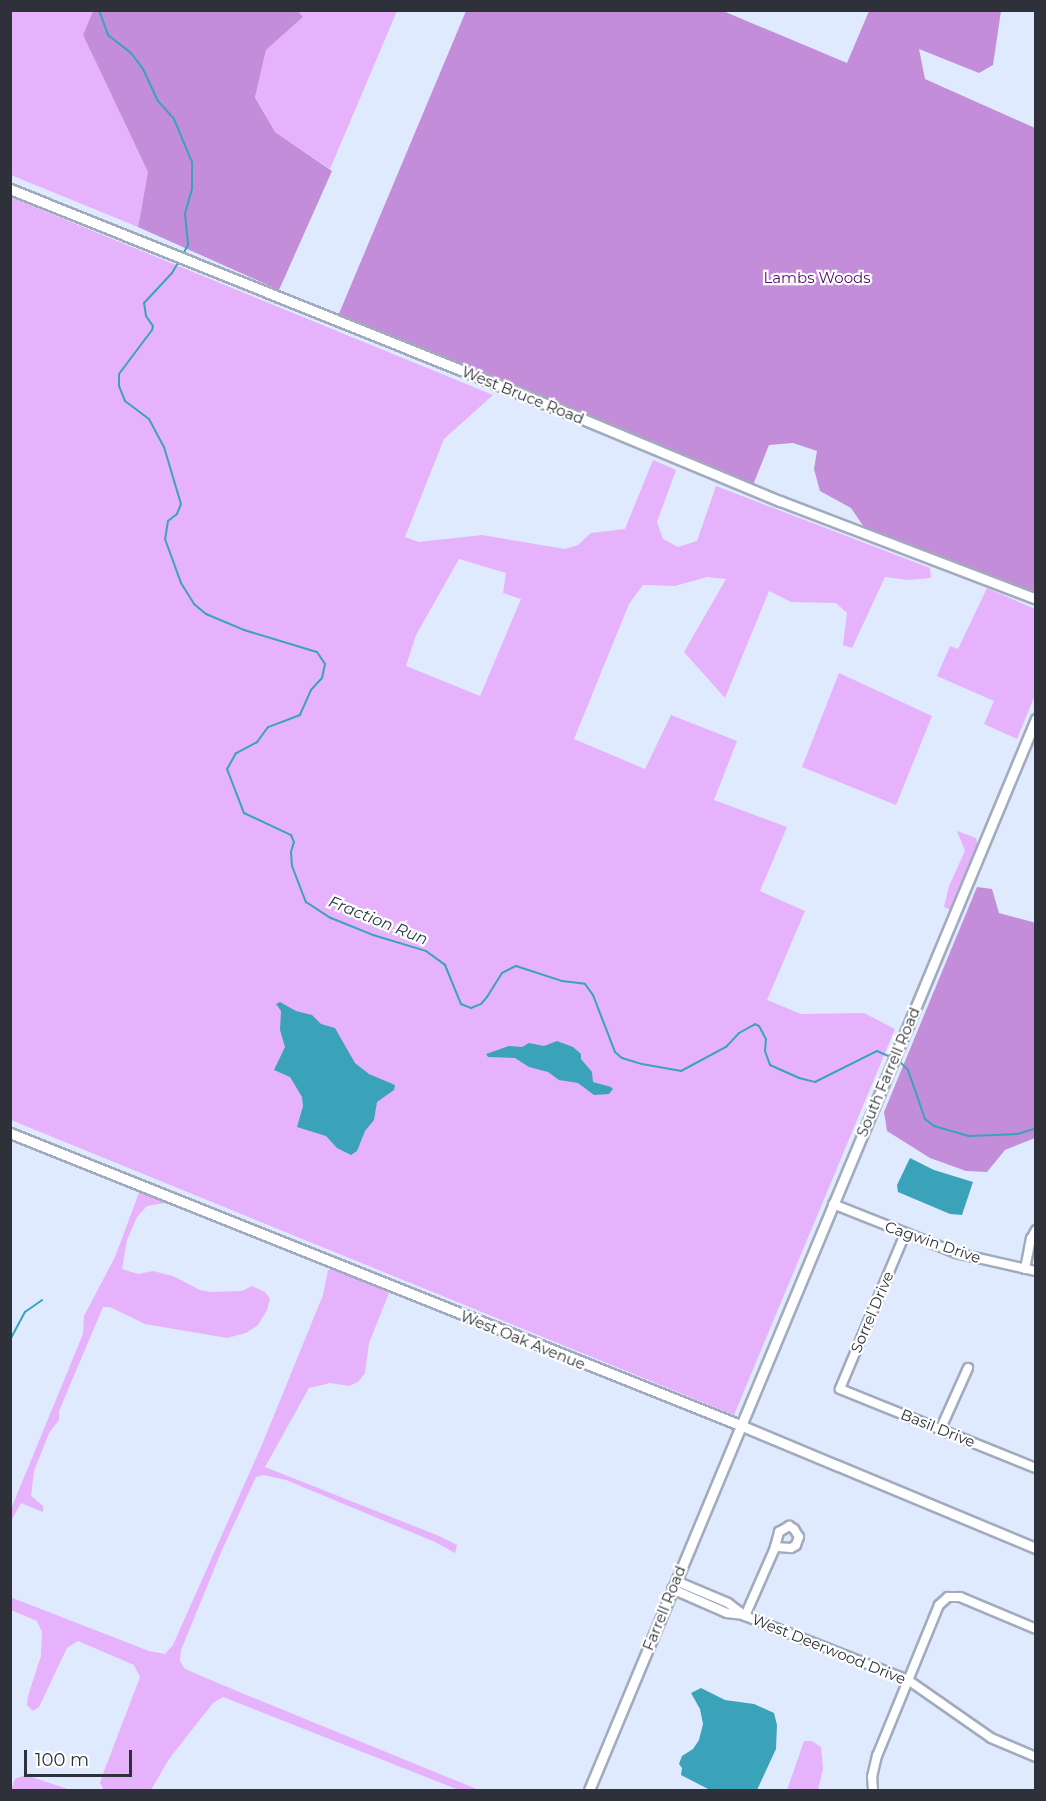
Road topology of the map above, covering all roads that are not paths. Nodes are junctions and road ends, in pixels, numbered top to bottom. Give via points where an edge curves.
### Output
1 (10, 189) edge
2 (1035, 599) edge
3 (1035, 719) edge
4 (10, 1133) edge
5 (833, 1204) junction
6 (1035, 1230) edge
7 (904, 1234) junction
8 (1025, 1269) junction
9 (1035, 1271) edge
10 (968, 1368) dead end
11 (840, 1389) joint
12 (740, 1425) junction
13 (941, 1428) junction
14 (1035, 1468) edge
15 (775, 1547) dead end
16 (1035, 1548) edge
17 (674, 1585) junction
18 (745, 1616) junction
19 (1035, 1629) edge
20 (908, 1680) junction
21 (1035, 1757) edge
22 (589, 1791) edge
23 (873, 1791) edge

1 - 2 street, West Bruce Road via 780,501
3 - 5 street, South Farrell Road
4 - 12 street, West Oak Avenue
5 - 7 street, Cagwin Drive
5 - 12 street, South Farrell Road
6 - 8 street
7 - 8 street, Cagwin Drive via 957,1253
7 - 11 street, Sorrel Drive
8 - 9 street, Cagwin Drive
10 - 13 street
11 - 13 street, Basil Drive
12 - 16 street, West Oak Avenue
12 - 17 street, Farrell Road
13 - 14 street, Basil Drive
15 - 18 street
17 - 18 street, West Deerwood Drive via 727,1613
17 - 22 street, Farrell Road
18 - 20 street, West Deerwood Drive
19 - 20 street via 960,1597 948,1597 939,1605
20 - 21 street, West Deerwood Drive via 991,1738
20 - 23 street via 877,1756

